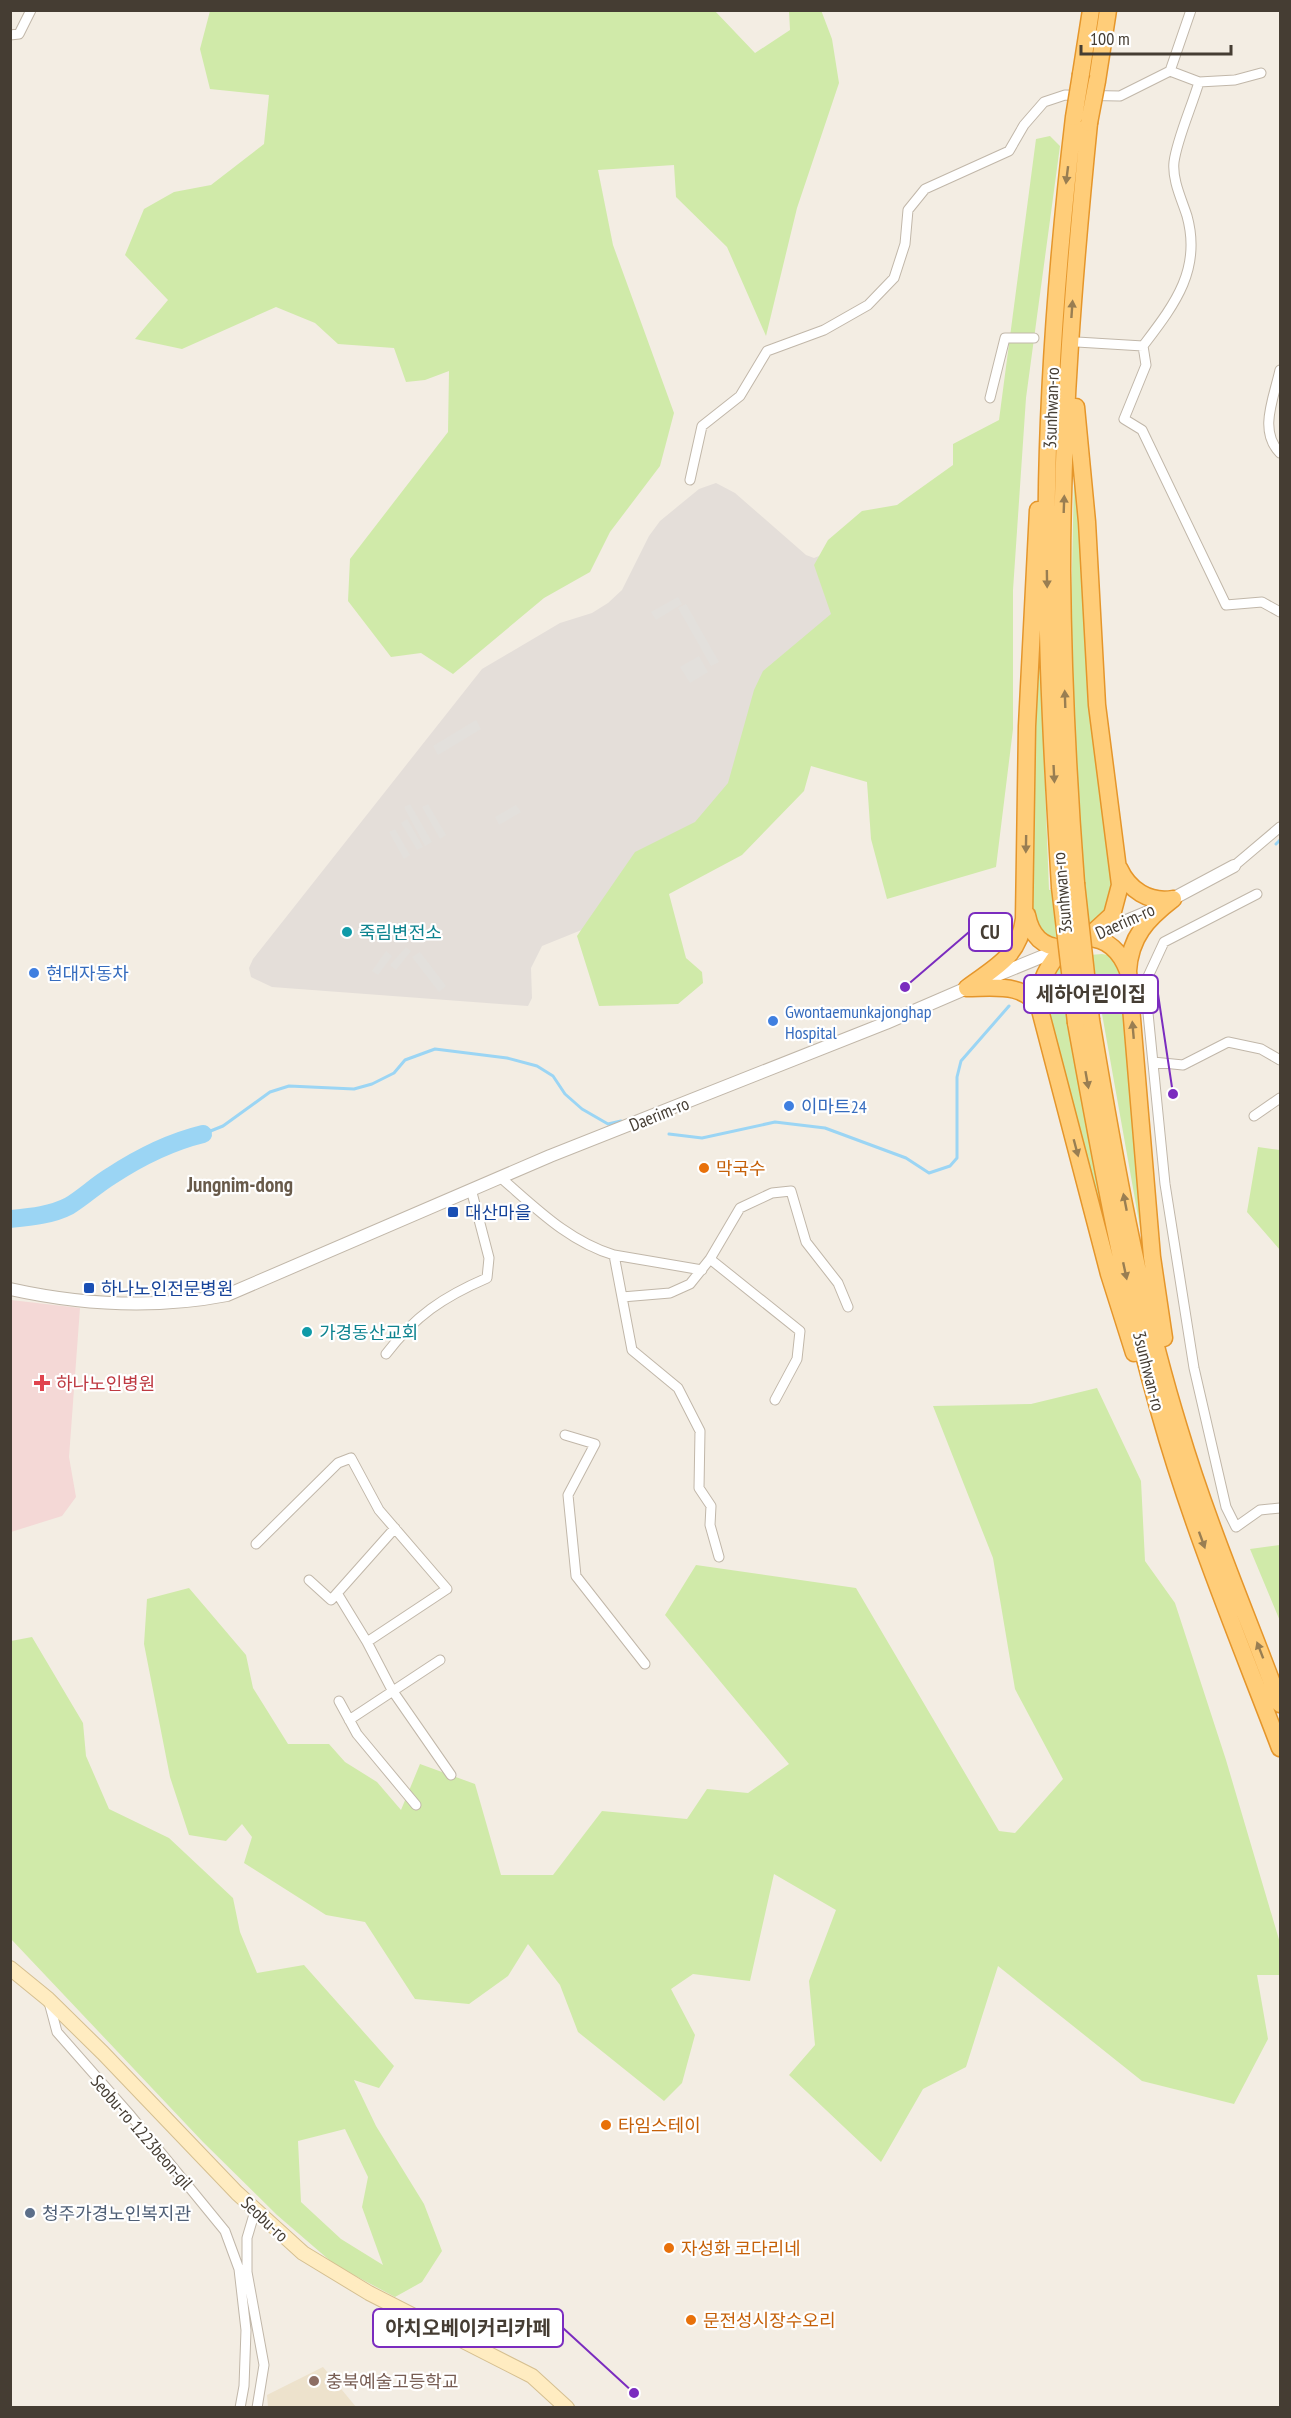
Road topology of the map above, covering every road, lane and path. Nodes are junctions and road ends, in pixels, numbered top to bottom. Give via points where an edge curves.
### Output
1 (31, 10) edge
2 (1091, 10) edge
3 (1108, 10) edge
4 (1191, 10) edge
5 (10, 35) edge
6 (1170, 71) junction
7 (1261, 73) dead end
8 (1199, 82) junction
9 (1081, 120) junction
10 (1059, 262) junction
11 (1034, 338) dead end
12 (1074, 338) junction
13 (1143, 346) junction
14 (1281, 370) edge
15 (990, 398) dead end
16 (1281, 453) edge
17 (690, 480) dead end
18 (1281, 612) edge
19 (1281, 827) edge
20 (1234, 866) joint
21 (1119, 867) junction
22 (1068, 885) junction
23 (1257, 894) dead end
24 (1173, 899) junction
25 (1026, 908) junction
26 (1087, 938) junction
27 (1065, 947) junction
28 (1128, 971) junction
29 (967, 988) junction
30 (1040, 1010) junction
31 (1084, 1021) junction
32 (1281, 1060) edge
33 (1153, 1062) junction
34 (1281, 1098) edge
35 (1254, 1116) dead end
36 (500, 1177) junction
37 (471, 1190) junction
38 (614, 1255) junction
39 (710, 1259) junction
40 (702, 1270) junction
41 (10, 1289) edge
42 (622, 1297) junction
43 (848, 1307) dead end
44 (386, 1354) dead end
45 (775, 1400) dead end
46 (565, 1435) dead end
47 (1197, 1482) junction
48 (1281, 1508) edge
49 (1193, 1514) junction
50 (395, 1528) junction
51 (256, 1544) dead end
52 (719, 1557) dead end
53 (309, 1580) dead end
54 (337, 1593) junction
55 (367, 1642) junction
56 (440, 1660) dead end
57 (645, 1664) dead end
58 (392, 1690) junction
59 (339, 1701) dead end
60 (1281, 1704) edge
61 (350, 1720) junction
62 (1281, 1748) edge
63 (451, 1775) dead end
64 (416, 1804) dead end
65 (10, 1968) edge
66 (48, 1999) junction
67 (255, 2211) junction
68 (246, 2327) junction
69 (258, 2327) junction
70 (240, 2408) edge
71 (257, 2408) edge
72 (567, 2408) edge

1 - 5 street via 19,34
2 - 9 highway, 3sunhwan-ro, bridge via 1080,74
3 - 9 highway, 3sunhwan-ro, bridge via 1097,81
4 - 6 street
6 - 8 street
6 - 17 street via 1120,96 1065,95 1044,102 1009,152 926,189 908,210 905,244 894,278 868,305 833,325 767,351 740,396 702,426
7 - 8 street via 1235,80
8 - 13 street via 1174,163 1192,251 1183,289
9 -> 10 highway, 3sunhwan-ro
12 -> 9 highway, 3sunhwan-ro
10 -> 22 highway, 3sunhwan-ro via 1049,411 1047,577 1051,731
10 -> 25 highway via 1033,561
11 - 15 street via 1005,338
12 - 13 street
12 - 21 highway via 1097,705
22 -> 12 highway, 3sunhwan-ro via 1062,569
13 - 18 street via 1146,365 1124,419 1142,430 1226,605 1262,602
14 - 16 street via 1267,431
19 - 20 street, Daerim-ro
20 - 24 street, Daerim-ro
21 - 24 highway via 1128,884 1140,893 1160,900
21 - 26 highway via 1116,909
22 - 31 highway, 3sunhwan-ro, bridge
23 - 33 street via 1164,942 1145,983
24 - 26 street, Daerim-ro
24 - 28 highway via 1139,930
25 - 27 highway via 1038,939 1051,946
25 - 29 highway via 1023,931 1013,951
26 - 27 street, Daerim-ro
26 - 28 highway via 1109,944
27 - 29 street, Daerim-ro
27 - 30 highway via 1043,979 1038,999
47 -> 28 highway via 1157,1298
29 - 30 highway via 1021,991 1032,997
29 - 36 street, Daerim-ro
30 -> 49 highway via 1118,1305
47 -> 31 highway, 3sunhwan-ro via 1152,1331
31 -> 49 highway, 3sunhwan-ro via 1143,1348
32 - 33 street via 1261,1049 1228,1042 1183,1065
33 - 48 street via 1165,1184 1194,1368 1226,1507 1236,1527 1260,1510
34 - 35 street
36 - 37 street, Daerim-ro
36 - 38 street via 567,1234
37 - 41 street, Daerim-ro via 227,1295 185,1303 87,1303
37 - 44 street via 489,1258 487,1278 455,1292 422,1316
38 - 40 street
38 - 42 street
39 - 40 street
39 - 43 street via 740,1208 772,1193 791,1191 806,1242 838,1283
39 - 45 street via 800,1331 797,1359
40 - 42 street via 690,1284 670,1293
42 - 52 street via 632,1350 678,1388 700,1431 699,1488 711,1506 710,1525
46 - 57 street via 595,1444 568,1495 576,1576
60 -> 47 highway, 3sunhwan-ro
49 -> 62 highway, 3sunhwan-ro
50 - 51 street via 379,1510 351,1458 338,1462
50 - 54 street
50 - 55 street via 447,1589
53 - 54 street via 331,1600
54 - 55 street
55 - 58 street
56 - 58 street
58 - 61 street
58 - 63 street
59 - 61 street
61 - 64 street via 357,1734
65 - 66 main road, Seobu-ro
66 - 67 main road, Seobu-ro
66 - 68 street, Seobu-ro 1223beon-gil via 57,2032 225,2231 239,2270
67 - 69 street via 247,2238 247,2272
67 - 72 main road, Seobu-ro via 331,2272 532,2376
68 - 69 street
68 - 70 street, Seobu-ro 1223beon-gil
69 - 71 street via 264,2365

